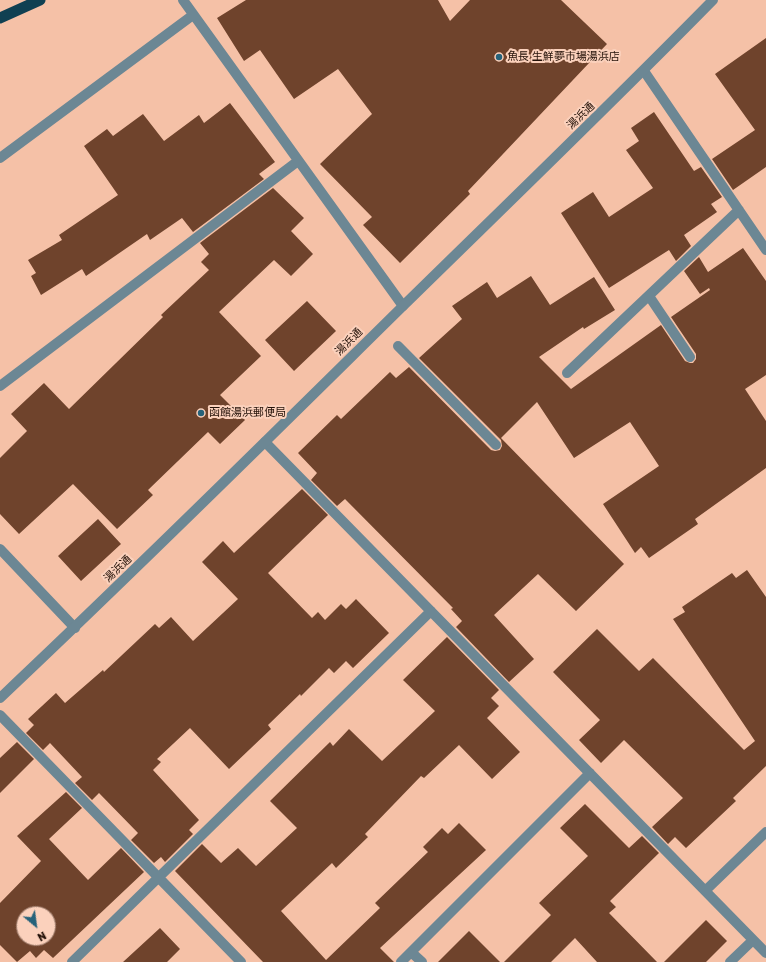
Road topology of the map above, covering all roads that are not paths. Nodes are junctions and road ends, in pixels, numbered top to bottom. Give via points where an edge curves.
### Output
1 (40, 0) edge
2 (183, 0) edge
3 (713, 0) edge
4 (193, 15) junction
5 (0, 18) edge
6 (644, 71) junction
7 (0, 158) edge
8 (298, 161) junction
9 (739, 210) junction
10 (766, 250) edge
11 (649, 296) junction
12 (403, 306) junction
13 (398, 346) dead end
14 (690, 357) dead end
15 (567, 373) dead end
16 (0, 386) edge
17 (265, 442) junction
18 (496, 445) dead end
19 (0, 549) edge
20 (430, 612) junction
21 (75, 628) junction
22 (0, 698) edge
23 (0, 715) edge
24 (590, 773) junction
25 (766, 832) edge
26 (159, 877) junction
27 (706, 890) junction
28 (753, 940) junction
29 (412, 952) junction
30 (766, 953) edge
31 (72, 962) edge
32 (241, 962) edge
33 (401, 962) edge
34 (422, 962) edge
35 (730, 962) edge

1 - 5 highway
2 - 4 street
3 - 6 street, 湯浜通
4 - 7 street
4 - 8 street
6 - 9 street
6 - 12 street, 湯浜通
8 - 12 street
8 - 16 street
9 - 10 street
9 - 11 street
11 - 14 street
11 - 15 street
12 - 17 street, 湯浜通
13 - 18 street
17 - 20 street
17 - 21 street, 湯浜通
19 - 21 street
20 - 24 street
20 - 26 street
21 - 22 street, 湯浜通
23 - 26 street
24 - 27 street
24 - 29 street
25 - 27 street
26 - 31 street
26 - 32 street
27 - 28 street
28 - 30 street
28 - 35 street
29 - 33 street
29 - 34 street

